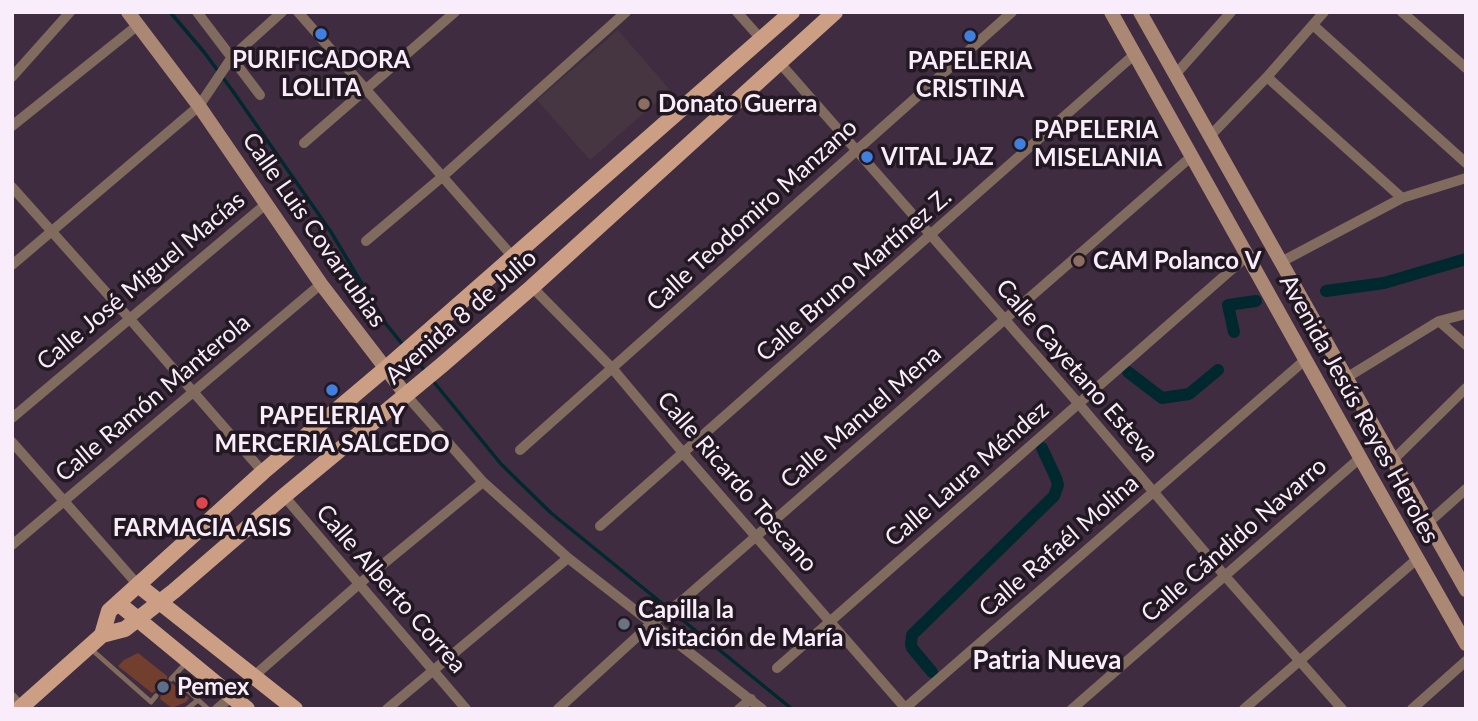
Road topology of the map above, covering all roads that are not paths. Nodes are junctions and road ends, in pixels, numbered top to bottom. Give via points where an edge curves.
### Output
1 (70, 12) edge
2 (128, 12) edge
3 (197, 12) edge
4 (282, 12) edge
5 (298, 12) edge
6 (455, 12) edge
7 (626, 12) edge
8 (737, 12) edge
9 (792, 12) edge
10 (835, 12) edge
11 (1012, 12) edge
12 (1111, 12) edge
13 (1140, 12) edge
14 (1231, 12) edge
15 (1324, 12) edge
16 (1402, 12) edge
17 (138, 25) junction
18 (1313, 25) junction
19 (761, 39) junction
20 (1135, 54) junction
21 (229, 61) junction
22 (779, 62) junction
23 (1466, 68) edge
24 (1175, 75) junction
25 (12, 76) edge
26 (1267, 77) junction
27 (366, 90) junction
28 (260, 95) dead end
29 (203, 100) junction
30 (12, 127) edge
31 (1210, 136) junction
32 (304, 143) dead end
33 (857, 150) junction
34 (1192, 156) junction
35 (1466, 163) edge
36 (442, 177) junction
37 (1466, 178) edge
38 (12, 187) edge
39 (1402, 198) junction
40 (266, 204) junction
41 (52, 231) junction
42 (932, 235) junction
43 (366, 241) dead end
44 (1247, 256) junction
45 (513, 257) junction
46 (1281, 261) junction
47 (12, 265) edge
48 (321, 284) junction
49 (532, 287) junction
50 (1466, 314) edge
51 (129, 317) junction
52 (1005, 319) junction
53 (1439, 321) junction
54 (1466, 345) edge
55 (1306, 360) junction
56 (390, 364) junction
57 (612, 368) junction
58 (1346, 378) junction
59 (1466, 388) edge
60 (412, 390) junction
61 (194, 392) junction
62 (1079, 404) junction
63 (12, 418) edge
64 (12, 442) edge
65 (520, 450) dead end
66 (684, 454) junction
67 (1360, 458) junction
68 (1393, 460) junction
69 (263, 471) junction
70 (483, 482) junction
71 (1466, 489) edge
72 (1154, 492) junction
73 (284, 496) junction
74 (64, 500) junction
75 (1428, 523) junction
76 (600, 526) dead end
77 (756, 536) junction
78 (12, 545) edge
79 (568, 558) junction
80 (1417, 559) junction
81 (1225, 576) junction
82 (359, 584) junction
83 (138, 585) junction
84 (1466, 590) edge
85 (160, 602) junction
86 (118, 603) junction
87 (138, 619) junction
88 (655, 622) junction
89 (830, 623) junction
90 (103, 635) junction
91 (1466, 645) edge
92 (89, 647) junction
93 (188, 661) junction
94 (1300, 661) junction
95 (1466, 661) edge
96 (777, 668) dead end
97 (433, 670) junction
98 (254, 676) junction
99 (156, 696) dead end
100 (231, 697) junction
101 (751, 699) junction
102 (198, 700) junction
103 (151, 702) junction
104 (19, 705) edge
105 (905, 708) edge
106 (158, 709) edge
107 (187, 709) edge
108 (208, 709) edge
109 (217, 709) edge
110 (247, 709) edge
111 (295, 709) edge
112 (387, 709) edge
113 (466, 709) edge
114 (558, 709) edge
115 (739, 709) edge
116 (762, 709) edge
117 (1072, 709) edge
118 (1244, 709) edge
119 (1342, 709) edge
120 (1412, 709) edge

1 - 25 street
2 - 17 street, Calle Luis Covarrubias
3 - 21 street
4 - 21 street
5 - 27 street
6 - 27 street
7 - 36 street
8 - 19 street
9 - 19 main road, Avenida 8 de Julio
10 - 22 main road, Avenida 8 de Julio
11 - 33 street, Calle Teodomiro Manzano
12 - 20 street, Avenida Jesús Reyes Heroles
13 - 24 street, Avenida Jesús Reyes Heroles
14 - 24 street
15 - 18 street
16 - 23 street
17 - 29 street, Calle Luis Covarrubias
17 - 30 street
18 - 26 street
18 - 35 street
19 - 45 main road, Avenida 8 de Julio
20 - 34 street, Avenida Jesús Reyes Heroles
20 - 42 street, Calle Bruno Martínez Z.
21 - 28 street
21 - 29 street
22 - 33 street, Calle Cayetano Esteva
22 - 49 main road, Avenida 8 de Julio
24 - 31 street, Avenida Jesús Reyes Heroles
26 - 31 street
26 - 39 street
27 - 32 street
27 - 36 street
29 - 40 street, Calle Luis Covarrubias
29 - 41 street
31 - 46 street, Avenida Jesús Reyes Heroles
33 - 42 street, Calle Cayetano Esteva
33 - 57 street, Calle Teodomiro Manzano
34 - 44 street, Avenida Jesús Reyes Heroles
34 - 52 street, Calle Manuel Mena
36 - 43 street
36 - 45 street
37 - 39 street
38 - 41 street
39 - 46 street
40 - 48 street, Calle Luis Covarrubias
40 - 51 street, Calle José Miguel Macías
41 - 47 street
41 - 51 street
42 - 52 street, Calle Cayetano Esteva
42 - 66 street, Calle Bruno Martínez Z.
44 - 55 street, Avenida Jesús Reyes Heroles
44 - 62 street, Calle Laura Méndez
45 - 56 main road, Avenida 8 de Julio
46 - 58 street, Avenida Jesús Reyes Heroles
48 - 56 street, Calle Luis Covarrubias
48 - 61 street, Calle Ramón Manterola
49 - 57 street, Calle Ricardo Toscano
49 - 60 main road, Avenida 8 de Julio
50 - 53 street
51 - 61 street
51 - 63 street, Calle José Miguel Macías
52 - 62 street, Calle Cayetano Esteva
52 - 77 street, Calle Manuel Mena
53 - 54 street
53 - 58 street
55 - 67 street, Avenida Jesús Reyes Heroles
55 - 72 street, Calle Rafaél Molina
56 - 60 street, Calle Luis Covarrubias
56 - 69 main road, Avenida 8 de Julio
57 - 65 street, Calle Teodomiro Manzano
57 - 66 street, Calle Ricardo Toscano
58 - 68 street, Avenida Jesús Reyes Heroles
59 - 68 street
60 - 70 street, Calle Luis Covarrubias
60 - 73 main road, Avenida 8 de Julio
61 - 69 street
61 - 74 street, Calle Ramón Manterola
62 - 72 street, Calle Cayetano Esteva
62 - 89 street, Calle Laura Méndez
64 - 74 street
66 - 76 street, Calle Bruno Martínez Z.
66 - 77 street, Calle Ricardo Toscano
67 - 80 street, Avenida Jesús Reyes Heroles
67 - 81 street, Calle Cándido Navarro
68 - 75 street, Avenida Jesús Reyes Heroles
69 - 83 main road, Avenida 8 de Julio
70 - 79 street, Calle Luis Covarrubias
70 - 82 street
71 - 75 street
72 - 81 street, Calle Cayetano Esteva
72 - 105 street, Calle Rafaél Molina
73 - 82 street, Calle Alberto Correa
73 - 85 main road, Avenida 8 de Julio
74 - 78 street, Calle Ramón Manterola
74 - 83 street
75 - 84 street, Avenida Jesús Reyes Heroles
77 - 88 street, Calle Manuel Mena
77 - 89 street, Calle Ricardo Toscano
79 - 88 street, Calle Luis Covarrubias
79 - 97 street
80 - 91 street, Avenida Jesús Reyes Heroles
80 - 94 street
81 - 94 street, Calle Cayetano Esteva
81 - 117 street, Calle Cándido Navarro
82 - 97 street, Calle Alberto Correa
82 - 98 street
83 - 85 main road
83 - 86 main road, Avenida 8 de Julio
85 - 87 main road, Avenida 8 de Julio
85 - 98 main road
86 - 87 main road
86 - 90 main road, Avenida 8 de Julio via 109,611
87 - 90 main road, Avenida 8 de Julio via 125,629
87 - 93 main road
88 - 101 street, Calle Luis Covarrubias
88 - 114 street, Calle Manuel Mena
89 - 96 street, Calle Laura Méndez
89 - 105 street, Calle Ricardo Toscano
90 - 92 main road, Avenida 8 de Julio
92 - 103 lane
92 - 104 main road, Avenida 8 de Julio
93 - 100 main road
93 - 102 lane via 172,678
94 - 118 street
94 - 119 street, Calle Cayetano Esteva
95 - 120 street
97 - 112 street
97 - 113 street, Calle Alberto Correa
98 - 111 main road
99 - 103 lane
100 - 109 street
100 - 110 main road
101 - 115 street
101 - 116 street, Calle Luis Covarrubias
102 - 107 lane
102 - 108 lane
103 - 106 lane

